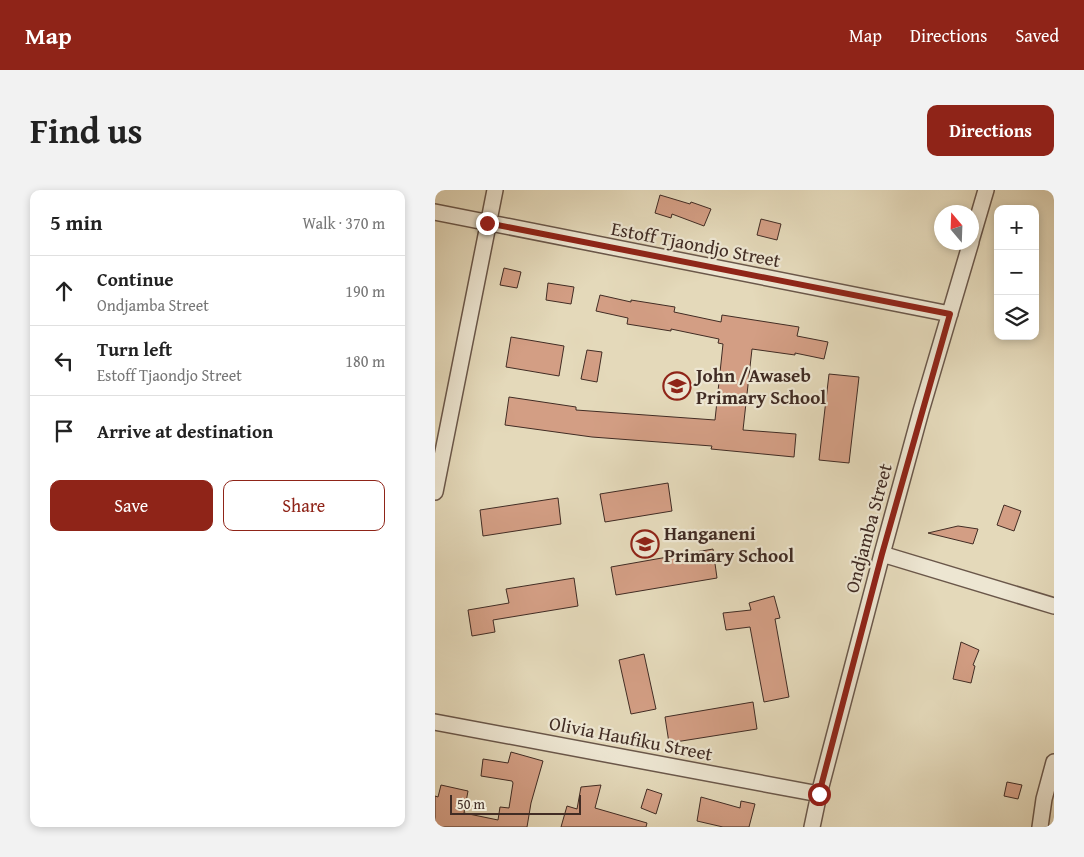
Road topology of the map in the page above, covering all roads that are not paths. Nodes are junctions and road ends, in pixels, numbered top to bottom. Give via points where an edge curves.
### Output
1 (495, 190) edge
2 (986, 190) edge
3 (435, 212) edge
4 (979, 214) edge
5 (487, 223) junction
6 (969, 250) edge
7 (950, 314) junction
8 (435, 492) edge
9 (882, 554) junction
10 (1054, 606) edge
11 (435, 722) edge
12 (1054, 762) edge
13 (819, 794) junction
14 (812, 827) edge
15 (1040, 827) edge

1 - 5 street
2 - 4 street, Ondjamba Street
3 - 5 street, Estoff Tjaondjo Street
5 - 7 street, Estoff Tjaondjo Street
5 - 8 street
6 - 7 street, Ondjamba Street
7 - 9 street, Ondjamba Street
9 - 10 street
9 - 13 street, Ondjamba Street
11 - 13 street, Olivia Haufiku Street
12 - 15 street
13 - 14 street, Ondjamba Street

